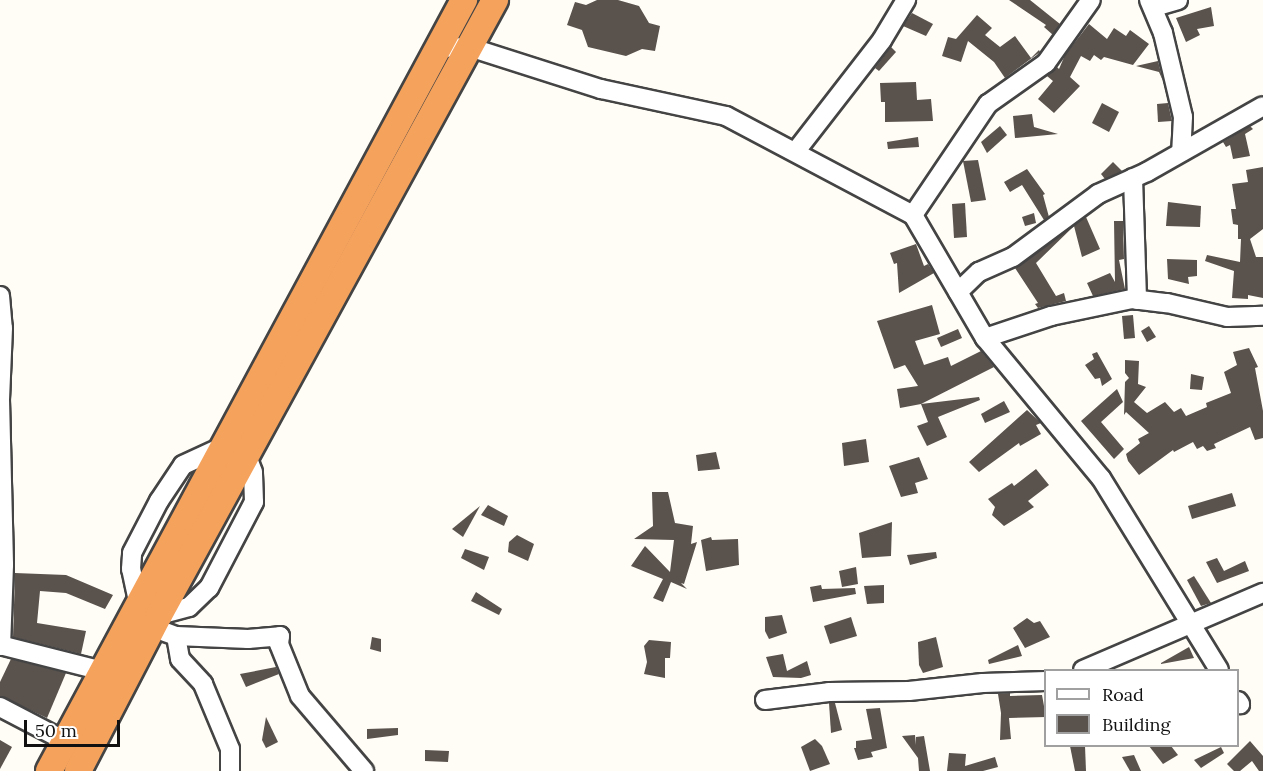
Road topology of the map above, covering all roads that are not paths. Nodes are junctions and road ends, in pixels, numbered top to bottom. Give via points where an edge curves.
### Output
1 (464, 0) edge
2 (495, 0) edge
3 (906, 0) edge
4 (1091, 0) edge
5 (1178, 0) edge
6 (1152, 3) edge
7 (469, 47) junction
8 (436, 48) junction
9 (1263, 106) edge
10 (795, 151) junction
11 (1181, 152) junction
12 (1133, 178) junction
13 (913, 215) junction
14 (958, 292) junction
15 (0, 296) edge
16 (1137, 300) junction
17 (1263, 316) edge
18 (985, 338) junction
19 (1263, 593) edge
20 (150, 616) junction
21 (1191, 626) junction
22 (176, 636) junction
23 (1, 646) edge
24 (1085, 669) edge
25 (1218, 669) edge
26 (103, 671) junction
27 (1044, 681) edge
28 (765, 699) dead end
29 (0, 707) edge
30 (65, 741) junction
31 (49, 771) edge
32 (78, 771) edge
33 (230, 771) edge
34 (364, 771) edge

1 - 8 highway
2 - 7 highway
3 - 10 street via 882,40
4 - 13 street via 1046,63 988,104
5 - 6 street
6 - 11 street via 1183,117
7 - 8 street
7 - 10 street via 600,89 726,116
7 - 20 highway via 246,454
8 - 20 highway via 222,447
9 - 11 street
10 - 13 street
11 - 12 street
12 - 14 street via 1098,195 1013,257 979,272
12 - 16 street
13 - 14 street
14 - 18 street
15 - 23 street via 4,564
16 - 17 street via 1227,317
16 - 18 street via 1051,316
18 - 21 street via 1101,478
19 - 21 street
20 - 22 street
20 - 26 highway
20 - 32 highway
21 - 24 street
21 - 25 street
22 - 33 street via 180,659 203,684 230,749
22 - 34 street via 280,636 279,644 300,696
23 - 26 street
26 - 30 highway
27 - 28 street
29 - 30 street
30 - 31 highway

